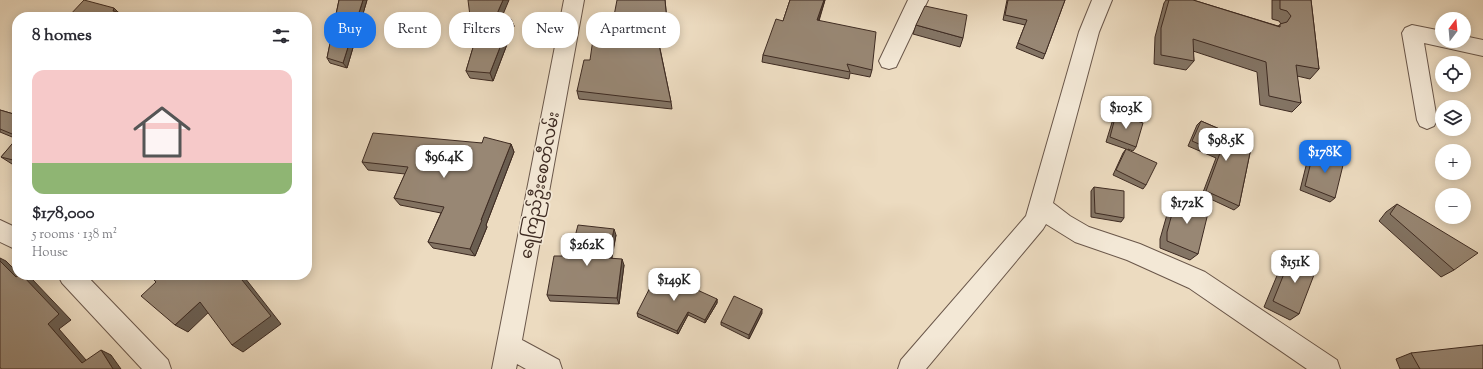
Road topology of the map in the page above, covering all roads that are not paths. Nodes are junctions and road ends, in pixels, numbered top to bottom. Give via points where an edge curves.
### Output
1 (574, 0) edge
2 (918, 0) edge
3 (1102, 0) edge
4 (1435, 38) edge
5 (1471, 45) edge
6 (1483, 48) edge
7 (889, 61) dead end
8 (1428, 120) dead end
9 (1041, 208) junction
10 (0, 230) edge
11 (12, 237) edge
12 (75, 280) edge
13 (509, 346) junction
14 (159, 369) edge
15 (504, 369) edge
16 (550, 369) edge
17 (910, 369) edge
18 (1328, 369) edge

1 - 13 street, ရေကြည်ဦးစေတီလမ်း
2 - 7 street
3 - 9 street via 1089,32
4 - 8 street via 1412,33
5 - 6 street
9 - 17 street via 1035,222
9 - 18 street via 1083,235 1132,251 1197,280
10 - 11 street
12 - 14 street
13 - 15 street, ရေကြည်ဦးစေတီလမ်း
13 - 16 street

